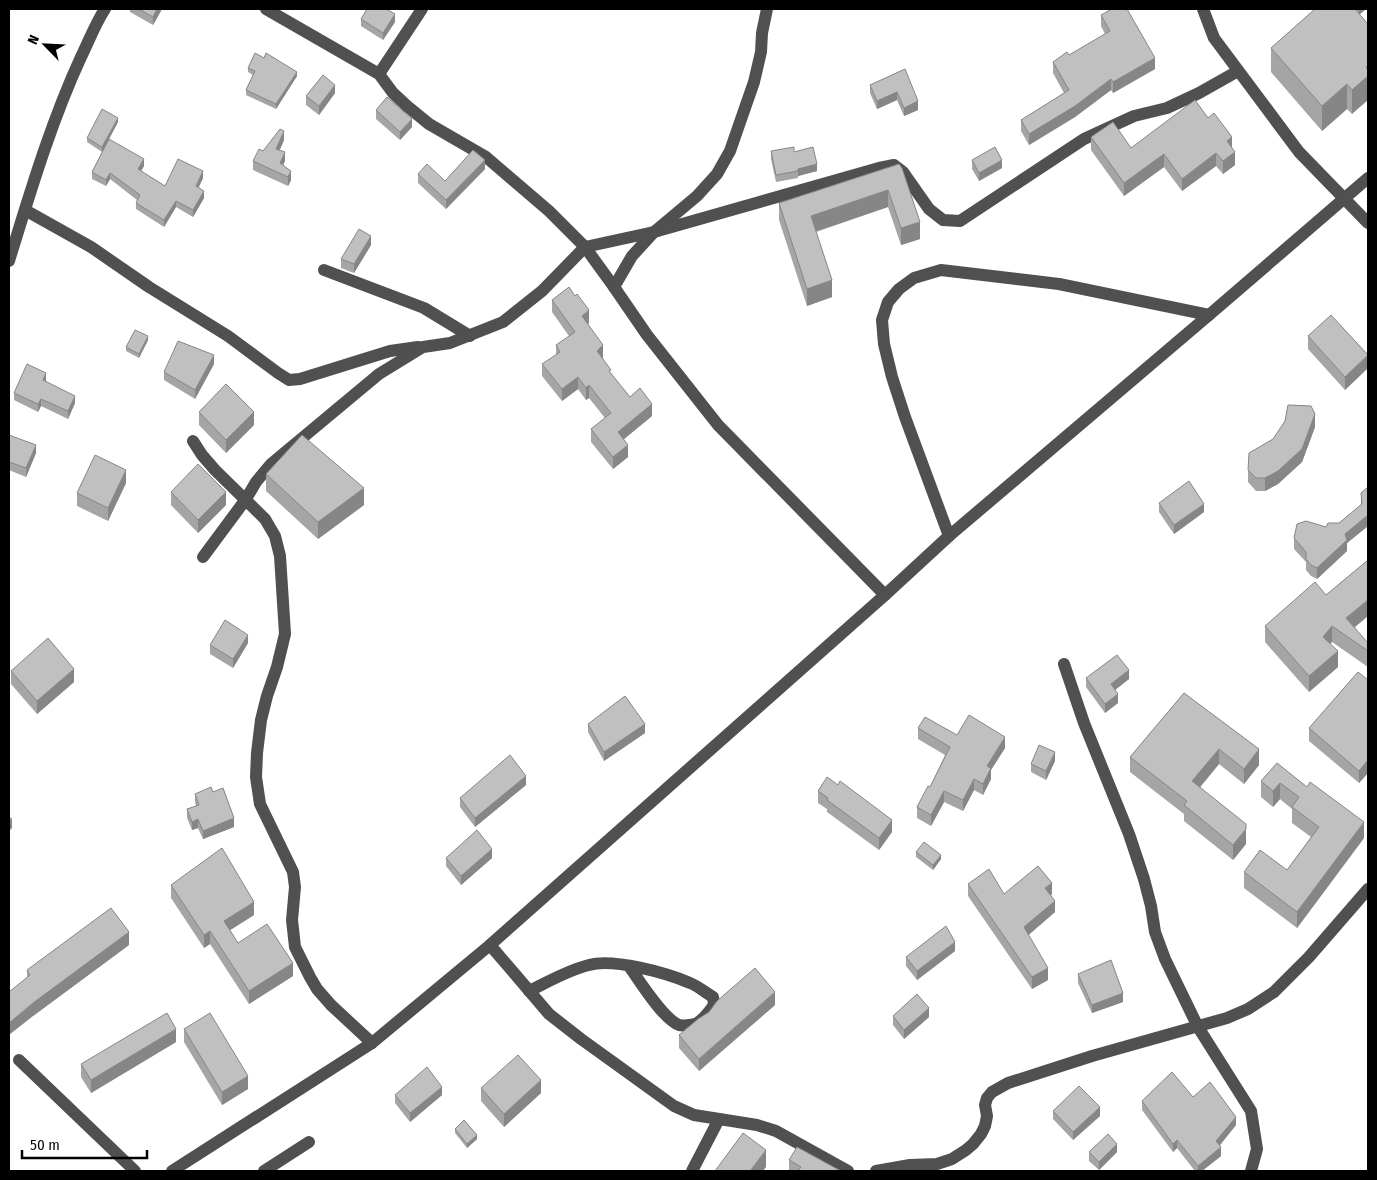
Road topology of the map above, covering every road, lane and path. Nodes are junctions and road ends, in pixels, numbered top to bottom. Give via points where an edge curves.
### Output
1 (105, 9) edge
2 (266, 9) edge
3 (422, 9) edge
4 (767, 9) edge
5 (1203, 9) edge
6 (1238, 71) junction
7 (379, 74) junction
8 (1368, 178) edge
9 (1345, 198) junction
10 (25, 210) junction
11 (1368, 223) edge
12 (654, 232) junction
13 (584, 247) junction
14 (9, 262) edge
15 (324, 270) dead end
16 (614, 287) junction
17 (1209, 315) junction
18 (470, 336) junction
19 (423, 347) junction
20 (193, 441) dead end
21 (246, 500) junction
22 (949, 536) junction
23 (203, 557) dead end
24 (885, 595) junction
25 (1064, 664) dead end
26 (1368, 889) edge
27 (490, 945) junction
28 (629, 966) junction
29 (529, 990) junction
30 (1198, 1027) junction
31 (372, 1043) junction
32 (19, 1060) dead end
33 (719, 1119) junction
34 (309, 1142) dead end
35 (135, 1171) edge
36 (172, 1171) edge
37 (264, 1171) edge
38 (692, 1171) edge
39 (848, 1171) edge
40 (876, 1171) edge
41 (1251, 1171) edge

1 - 10 street via 58,111
2 - 7 street
3 - 7 street
4 - 12 street via 754,82 730,151 717,174 697,196
5 - 6 street via 1214,38
6 - 9 street via 1299,152
6 - 12 street via 1166,108 1134,116 1084,139 960,221 943,220 929,209 903,172 894,165
7 - 13 street via 407,106 429,124 486,157 549,211
8 - 9 street
9 - 11 street
9 - 17 street
10 - 14 street
10 - 19 street via 91,247 228,336 289,380 390,352
12 - 13 street
12 - 16 street via 632,256
13 - 16 street
13 - 18 street via 542,291 503,322
15 - 18 street via 424,308
16 - 24 street via 647,335 718,425
17 - 22 street
17 - 22 street via 1059,284 940,270 914,278 899,289 888,302 882,320 884,344 905,417
18 - 19 street
19 - 21 street via 379,374 272,464
20 - 21 street via 215,470
21 - 23 street
21 - 31 street via 265,519 275,536 280,556 285,634 261,720 256,777 260,804 293,872 295,947 317,989
22 - 24 street
24 - 27 street
25 - 30 street via 1138,861 1164,959
26 - 30 street via 1274,992 1248,1009
27 - 29 street
27 - 31 street
28 - 28 street via 691,983 713,997 714,1005 695,1024 680,1025 655,1003
28 - 29 street via 590,964
29 - 33 street via 549,1014 674,1106 694,1115
30 - 40 street via 1008,1083 987,1098 985,1126 966,1150 937,1164
30 - 41 street via 1251,1111 1257,1149
31 - 36 street
32 - 35 street
33 - 38 street
33 - 39 street via 776,1131
34 - 37 street

